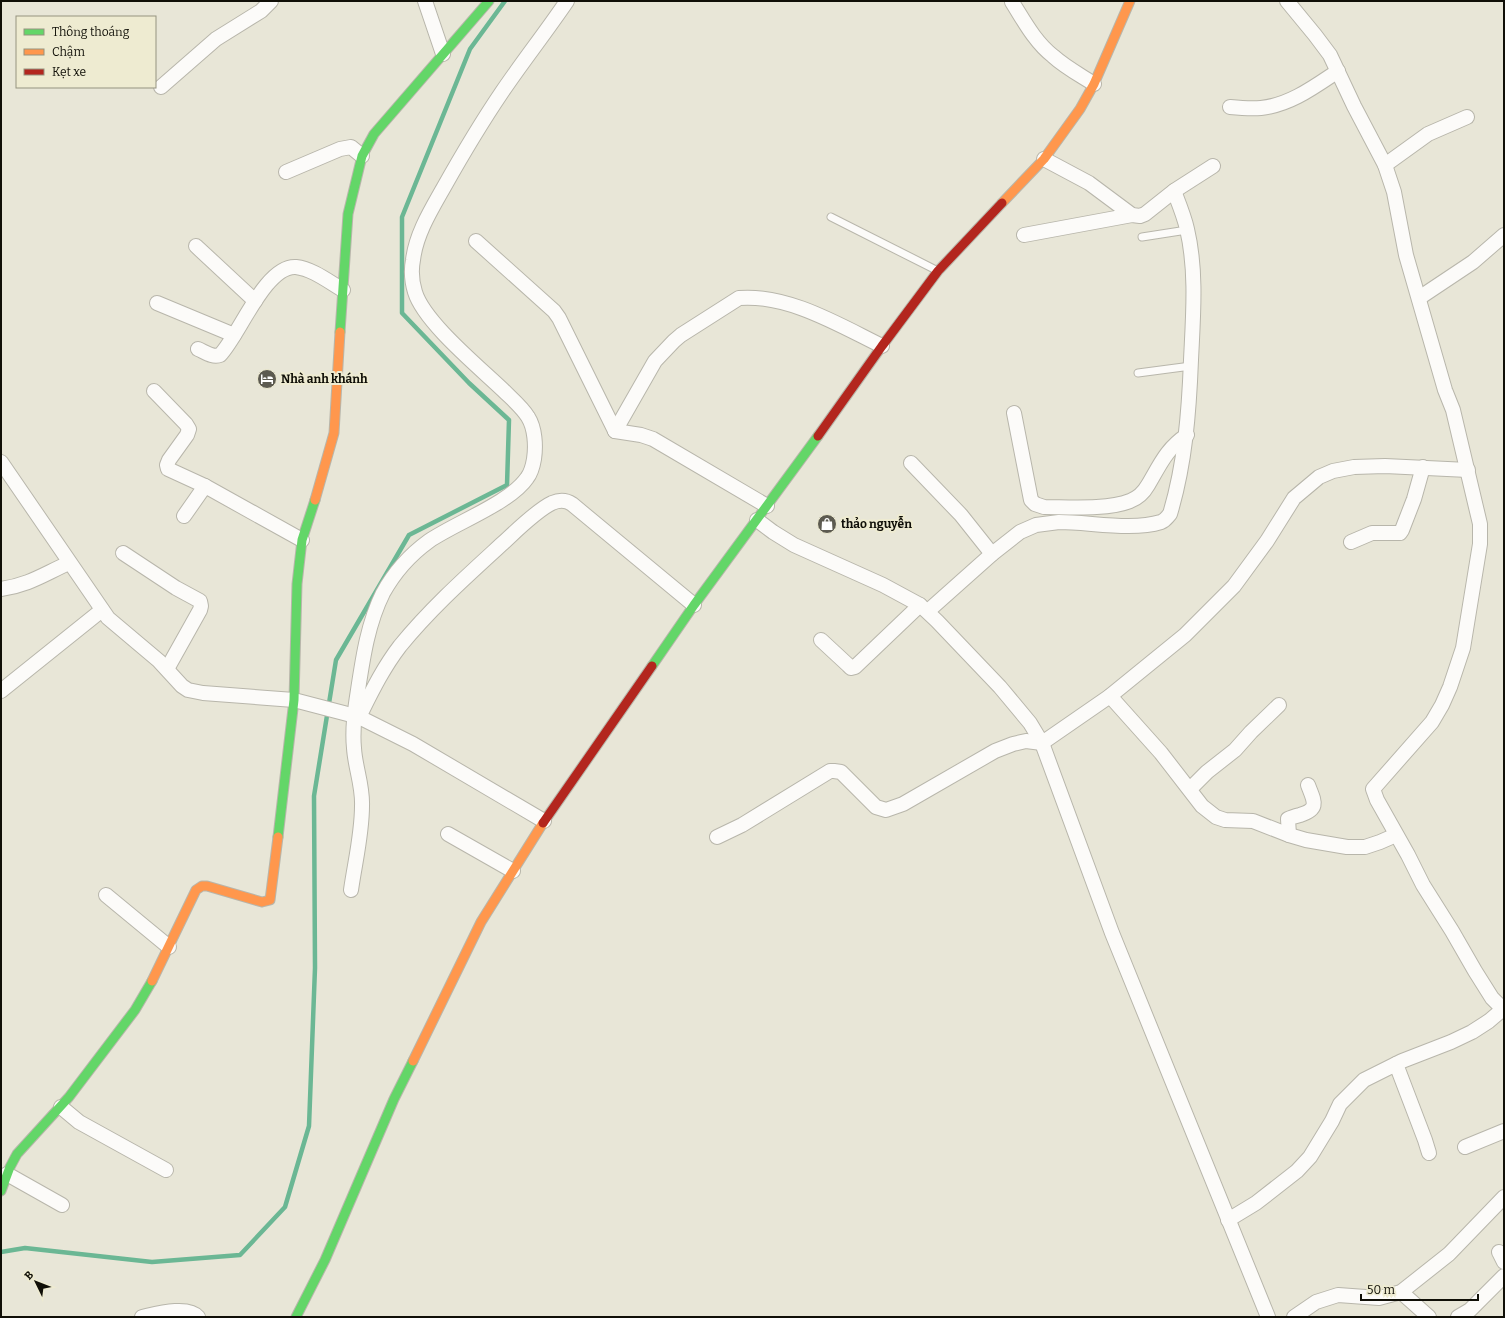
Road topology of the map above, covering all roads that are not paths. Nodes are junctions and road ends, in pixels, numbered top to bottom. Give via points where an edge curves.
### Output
1 (271, 1) edge
2 (425, 1) edge
3 (489, 1) edge
4 (567, 1) edge
5 (1130, 1) edge
6 (1287, 1) edge
7 (1012, 2) dead end
8 (442, 54) junction
9 (1338, 71) junction
10 (1094, 84) junction
11 (161, 87) dead end
12 (1230, 107) dead end
13 (1467, 117) dead end
14 (362, 156) junction
15 (1044, 159) junction
16 (1386, 164) junction
17 (1213, 166) dead end
18 (286, 172) dead end
19 (1174, 191) junction
20 (1132, 215) junction
21 (831, 217) dead end
22 (1187, 230) junction
23 (1504, 235) edge
24 (1024, 236) dead end
25 (1142, 237) dead end
26 (476, 242) dead end
27 (196, 246) dead end
28 (938, 271) junction
29 (343, 290) junction
30 (1419, 298) junction
31 (255, 301) junction
32 (157, 304) dead end
33 (234, 335) junction
34 (882, 346) junction
35 (198, 349) dead end
36 (1191, 366) junction
37 (1138, 373) dead end
38 (154, 391) dead end
39 (1014, 413) dead end
40 (615, 431) junction
41 (1187, 435) junction
42 (1, 462) edge
43 (911, 463) dead end
44 (1423, 467) junction
45 (1468, 470) junction
46 (205, 486) junction
47 (767, 506) junction
48 (184, 516) dead end
49 (758, 520) junction
50 (302, 540) junction
51 (1351, 542) dead end
52 (123, 553) dead end
53 (992, 554) junction
54 (69, 563) junction
55 (1, 589) edge
56 (694, 605) junction
57 (924, 608) junction
58 (102, 610) junction
59 (821, 640) dead end
60 (167, 669) junction
61 (1, 691) edge
62 (1110, 696) junction
63 (300, 702) junction
64 (1279, 705) dead end
65 (352, 715) junction
66 (1042, 743) junction
67 (1308, 785) dead end
68 (1190, 789) junction
69 (544, 821) junction
70 (448, 834) dead end
71 (1289, 835) junction
72 (1396, 835) junction
73 (717, 837) dead end
74 (513, 871) junction
75 (351, 890) dead end
76 (106, 895) dead end
77 (169, 947) junction
78 (1503, 1010) edge
79 (1396, 1064) junction
80 (61, 1107) junction
81 (1504, 1131) edge
82 (1465, 1147) dead end
83 (1429, 1153) dead end
84 (166, 1170) dead end
85 (7, 1174) junction
86 (1, 1190) edge
87 (1504, 1197) edge
88 (62, 1205) dead end
89 (1228, 1220) junction
90 (1504, 1276) edge
91 (1401, 1292) junction
92 (142, 1317) edge
93 (198, 1317) edge
94 (296, 1317) edge
95 (1268, 1317) edge
96 (1294, 1317) edge
97 (1429, 1317) edge
98 (1458, 1317) edge

1 - 11 street via 216,39
2 - 8 street
3 - 8 street
4 - 65 street via 502,91 475,135 430,212 412,261 415,293 430,318 529,418 535,444 532,469 513,492 427,542 394,576 384,592 369,631
5 - 10 street
6 - 9 street via 1322,44
7 - 10 street via 1045,50
8 - 14 street via 374,134
9 - 12 street via 1286,102 1260,108
9 - 16 street
10 - 15 street via 1080,109
13 - 16 street via 1428,134
14 - 18 street via 353,147 346,148
14 - 29 street via 348,214
15 - 20 street via 1089,183
15 - 28 street
16 - 30 street via 1406,255
17 - 19 street
19 - 20 street via 1145,214
19 - 22 street
20 - 24 street
21 - 28 lane
22 - 25 lane
22 - 36 street via 1193,291
23 - 30 street via 1473,262
26 - 40 street via 554,311
27 - 31 street
28 - 34 street
29 - 31 street via 316,274 296,267 274,277
29 - 50 street via 334,433
30 - 45 street via 1453,410
31 - 33 street
32 - 33 street
33 - 35 street via 223,352 217,356
34 - 40 street via 798,307 749,297 739,298 681,335 660,354
34 - 47 street
36 - 37 lane
36 - 41 street
38 - 46 street via 188,429 187,435 169,460 168,469
39 - 41 street via 1031,500 1044,507 1105,506 1131,501 1142,493 1171,447
40 - 47 street via 653,439
41 - 53 street via 1173,504 1170,514 1162,522 1136,526 1046,523 1020,532
42 - 54 street
43 - 53 street via 961,515
44 - 45 street
44 - 51 street via 1414,499 1400,533 1372,533
44 - 62 street via 1354,467 1319,477 1294,498 1234,586 1185,635
45 - 72 street via 1480,524 1480,544 1462,648 1450,687 1432,722 1373,790
46 - 48 street
46 - 50 street
47 - 49 street
49 - 56 street
49 - 57 street via 794,545 883,585
50 - 63 street via 297,584
52 - 60 street via 200,601 200,610
53 - 57 street
54 - 55 street via 34,581
54 - 58 street
56 - 65 street via 572,504 567,501 552,503 513,533 441,599 399,648
56 - 69 street
57 - 59 street via 855,667 851,668
57 - 66 street via 1000,687 1030,723
58 - 60 street via 116,626
58 - 61 street
60 - 63 street via 182,686 194,692
62 - 66 street
62 - 68 street via 1162,753
63 - 65 street
63 - 77 street via 270,900 262,902 202,886 194,894
64 - 68 street
65 - 69 street via 413,744
65 - 75 street via 362,806
66 - 73 street via 1026,741 995,751 909,800 886,810 876,807 841,772 830,771 742,825
66 - 89 street via 1112,933
67 - 71 street via 1314,807 1308,812 1288,819
68 - 71 street via 1202,806 1216,817 1225,820 1253,820
69 - 74 street
70 - 74 street
71 - 72 street via 1346,847 1365,847
72 - 78 street via 1474,971
74 - 94 street via 481,922 394,1099 325,1260
76 - 77 street
77 - 80 street via 135,1010
78 - 79 street via 1472,1032
79 - 83 street
79 - 89 street via 1364,1080 1340,1104 1310,1157 1297,1171 1256,1203
80 - 84 street via 79,1122
80 - 85 street via 17,1154
81 - 82 street
85 - 86 street
85 - 88 street
87 - 91 street via 1449,1254
89 - 95 street
90 - 98 street via 1470,1310
91 - 96 street via 1379,1298 1338,1295 1316,1302
91 - 97 street
92 - 93 street via 170,1311 188,1311

